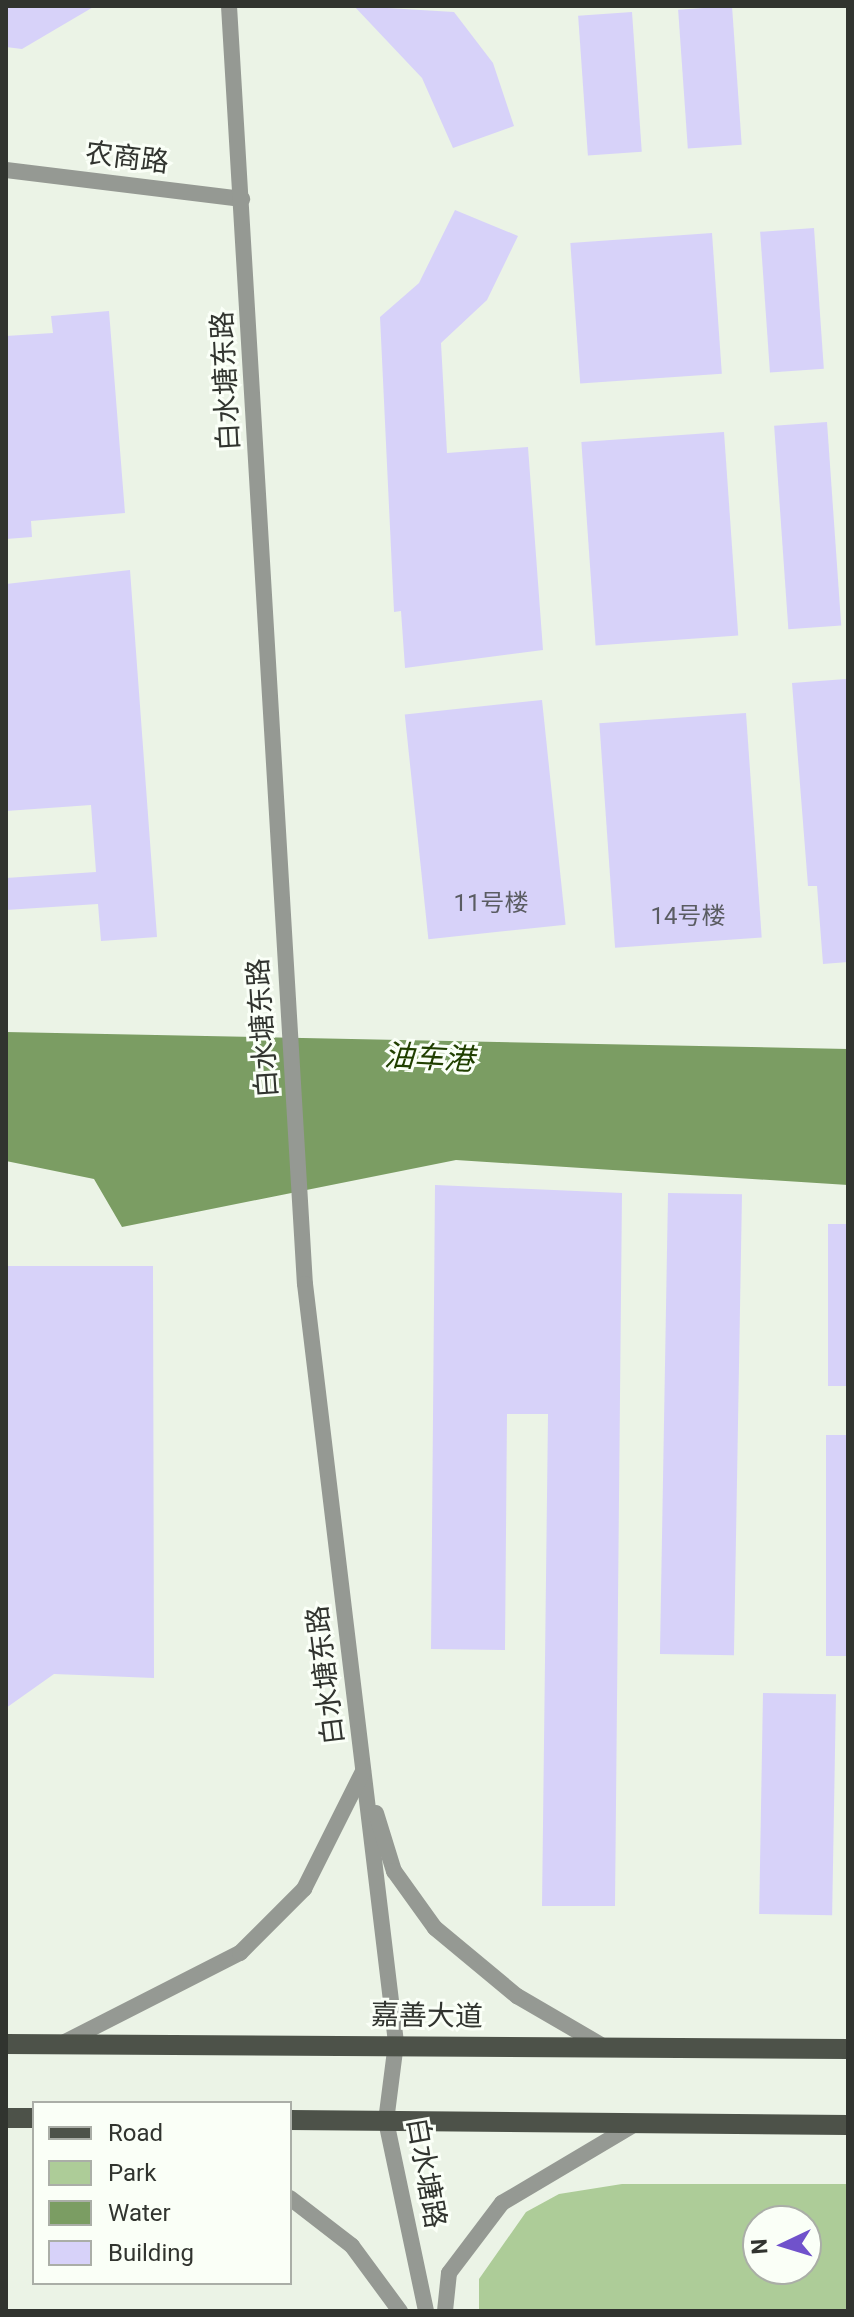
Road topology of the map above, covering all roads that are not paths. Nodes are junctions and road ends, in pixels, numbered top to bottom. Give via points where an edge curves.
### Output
1 (229, 6) edge
2 (6, 170) edge
3 (242, 199) junction
4 (363, 1769) junction
5 (396, 2043) junction
6 (6, 2044) edge
7 (62, 2044) junction
8 (603, 2046) junction
9 (848, 2049) edge
10 (6, 2118) edge
11 (32, 2118) edge
12 (292, 2120) edge
13 (386, 2121) junction
14 (637, 2123) junction
15 (848, 2125) edge
16 (292, 2200) edge
17 (400, 2311) edge
18 (426, 2311) edge
19 (445, 2311) edge

1 - 3 street, 白水塘东路
2 - 3 street, 农商路
3 - 4 street, 白水塘东路 via 305,1284
4 - 5 street, 白水塘东路
4 - 7 street via 304,1889 240,1953
4 - 8 street via 394,1871 435,1928 517,1996
5 - 7 main road, 嘉善大道
5 - 8 main road, 嘉善大道
5 - 13 street, 白水塘路
6 - 7 main road, 嘉善大道
8 - 9 main road, 嘉善大道
10 - 11 main road
12 - 13 main road
13 - 14 main road
13 - 18 street, 白水塘路
14 - 15 main road
14 - 19 street via 502,2203 449,2273
16 - 17 street via 352,2246

